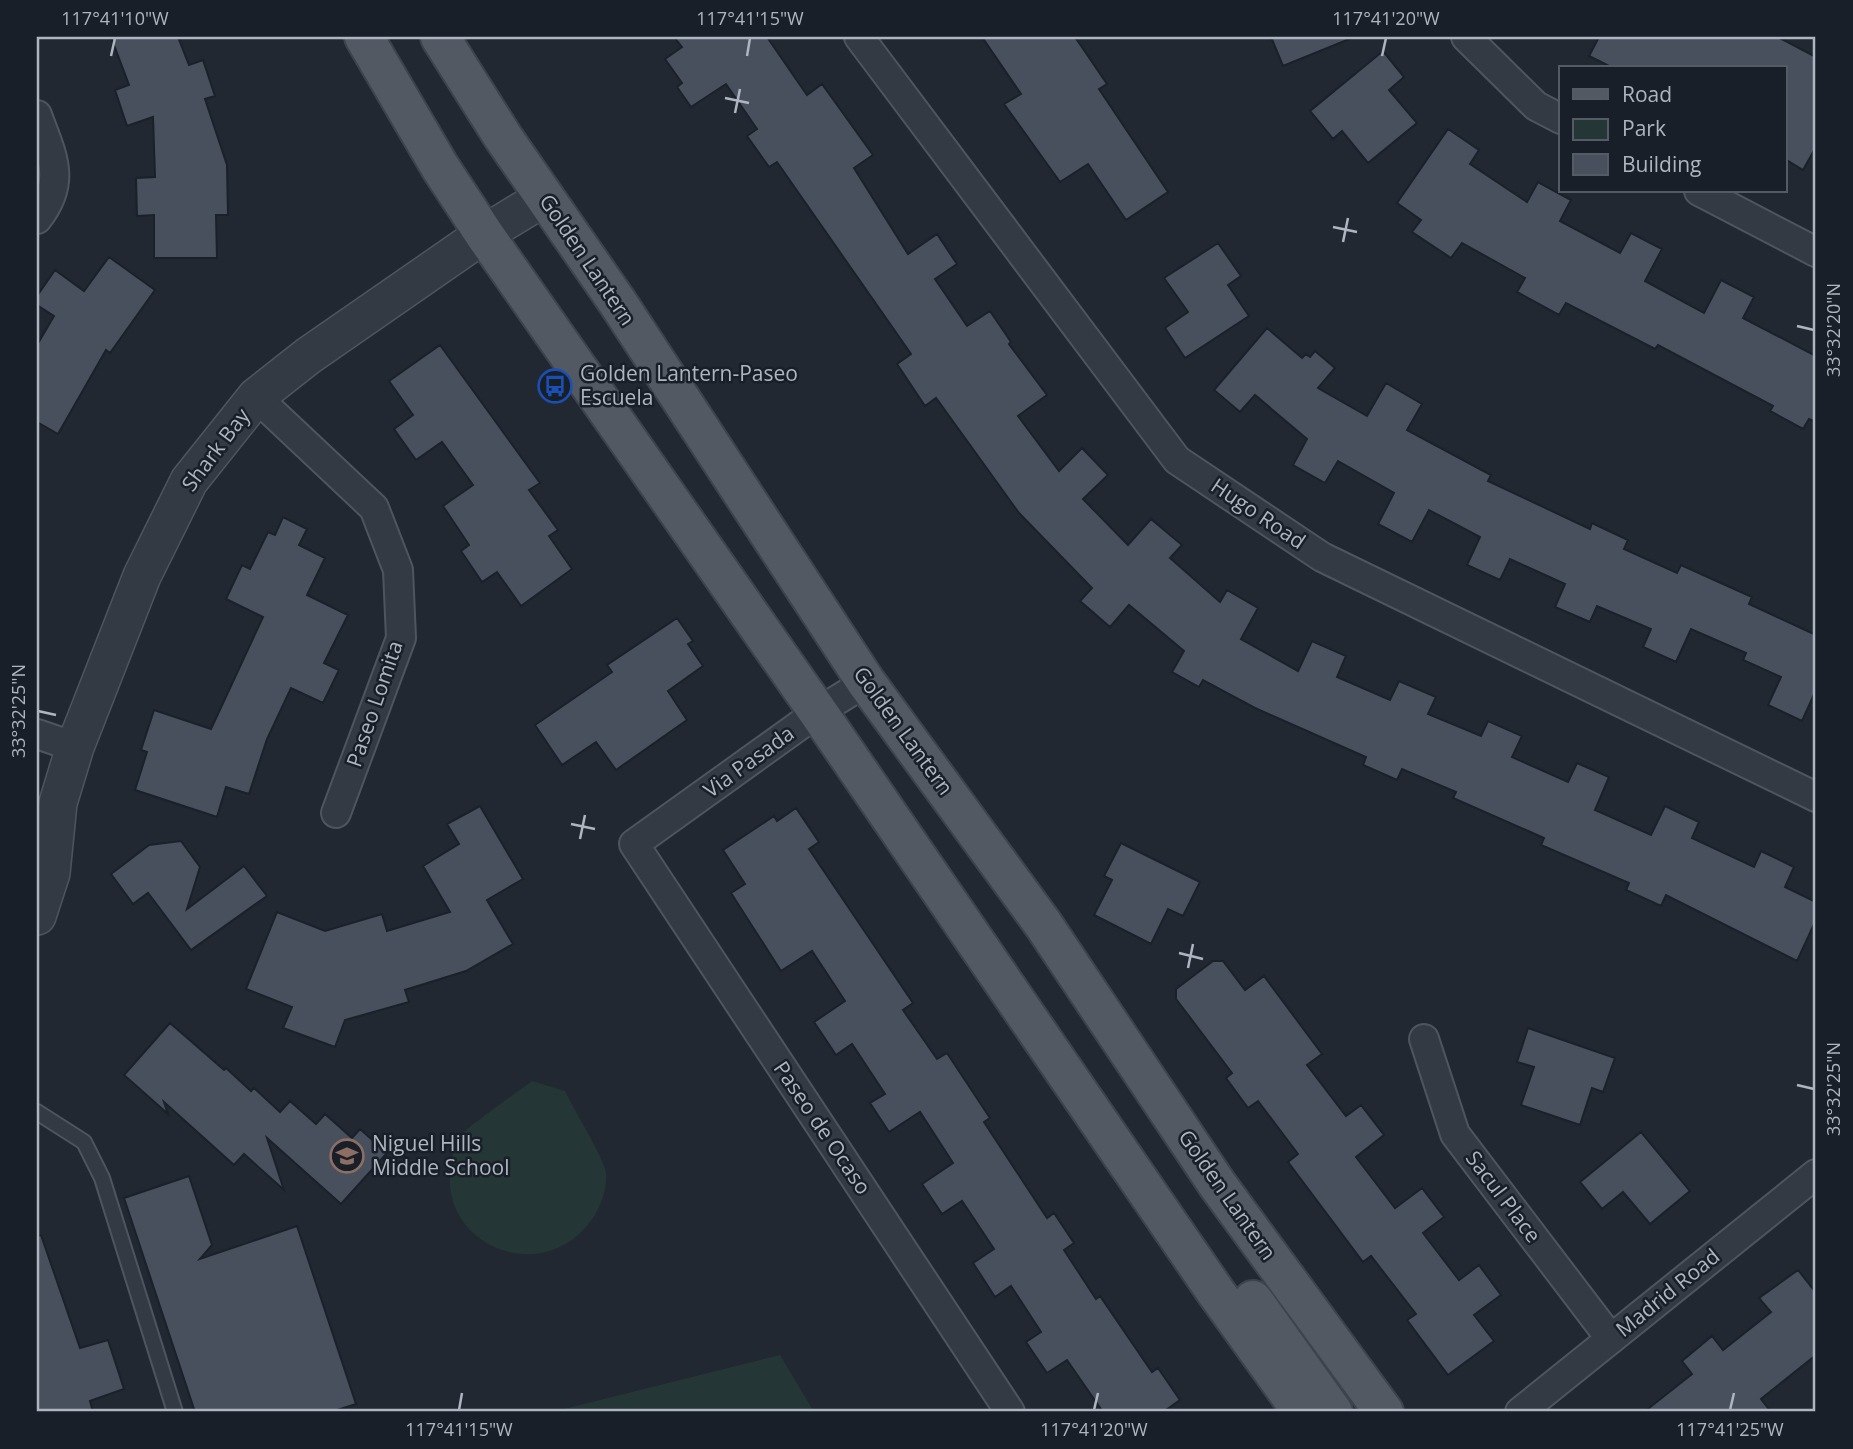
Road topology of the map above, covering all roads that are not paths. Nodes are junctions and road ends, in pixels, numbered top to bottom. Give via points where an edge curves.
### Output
1 (364, 37) edge
2 (440, 37) edge
3 (859, 37) edge
4 (1466, 37) edge
5 (37, 115) edge
6 (1559, 118) edge
7 (1701, 192) edge
8 (545, 197) junction
9 (37, 219) edge
10 (484, 234) junction
11 (1816, 252) edge
12 (256, 397) junction
13 (866, 682) junction
14 (818, 712) junction
15 (37, 734) edge
16 (75, 747) junction
17 (1816, 797) edge
18 (58, 803) junction
19 (336, 813) dead end
20 (37, 837) edge
21 (634, 844) joint
22 (37, 916) edge
23 (1424, 1039) dead end
24 (37, 1112) edge
25 (1816, 1174) edge
26 (1215, 1291) junction
27 (1611, 1339) junction
28 (175, 1412) edge
29 (1010, 1412) edge
30 (1302, 1412) edge
31 (1333, 1412) edge
32 (1384, 1412) edge
33 (1520, 1412) edge

1 - 10 main road
2 - 8 main road, Golden Lantern
3 - 17 street, Hugo Road via 1177,460 1322,556
4 - 6 street via 1535,106
5 - 9 street via 54,163 52,200
7 - 11 street
8 - 10 street, Shark Bay
8 - 13 main road, Golden Lantern
10 - 12 street, Shark Bay
10 - 14 main road
12 - 16 street, Shark Bay via 189,481 142,576
12 - 19 street, Paseo Lomita via 374,508 398,570 401,638
13 - 14 street, Via Pasada
13 - 32 main road, Golden Lantern via 1043,924 1217,1184
14 - 21 street, Via Pasada
14 - 26 main road
15 - 16 street
16 - 18 street, Shark Bay
18 - 20 street
18 - 22 street via 51,873
21 - 29 street, Paseo de Ocaso
23 - 27 street, Sacul Place via 1455,1133
24 - 28 lane via 84,1142 102,1178
25 - 27 street, Madrid Road
26 - 30 main road
26 - 31 main road via 1250,1295
27 - 33 street, Madrid Road

